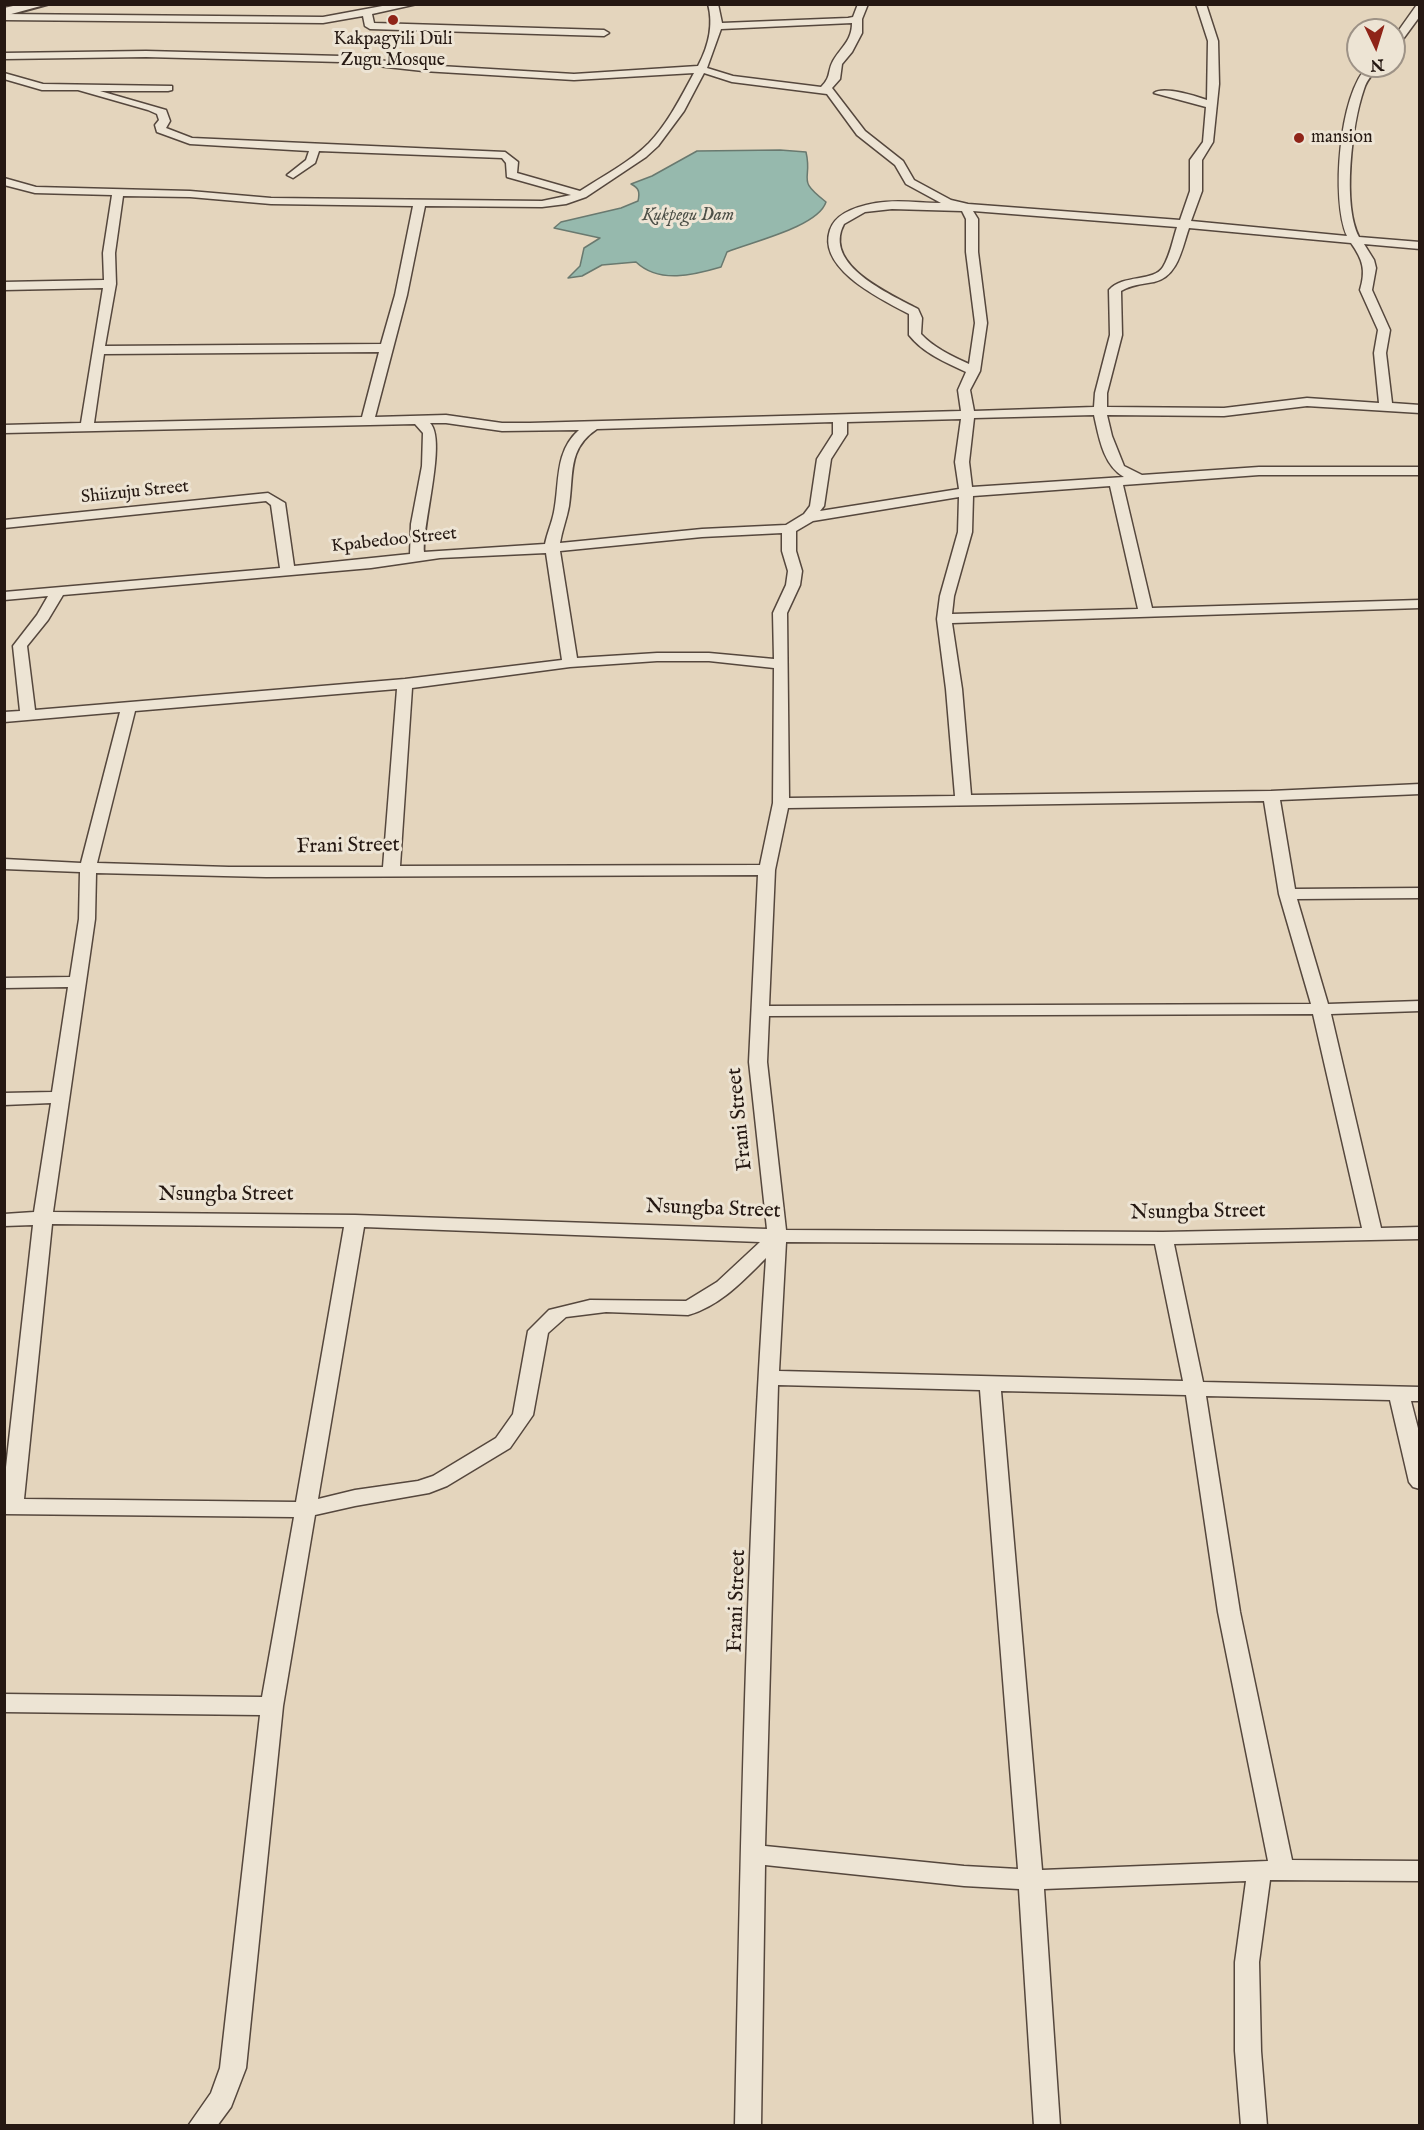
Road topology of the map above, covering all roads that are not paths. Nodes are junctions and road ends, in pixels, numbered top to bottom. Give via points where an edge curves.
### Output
1 (42, 4) edge
2 (412, 4) edge
3 (713, 4) edge
4 (864, 4) edge
5 (1201, 4) edge
6 (399, 5) edge
7 (1419, 8) edge
8 (4, 12) edge
9 (367, 13) junction
10 (4, 17) edge
11 (857, 19) junction
12 (717, 26) junction
13 (1406, 27) edge
14 (603, 33) dead end
15 (4, 56) edge
16 (701, 69) junction
17 (4, 76) edge
18 (1363, 78) edge
19 (78, 87) junction
20 (168, 88) dead end
21 (825, 89) junction
22 (1159, 93) dead end
23 (1212, 105) junction
24 (315, 148) junction
25 (293, 175) dead end
26 (4, 181) edge
27 (118, 193) junction
28 (582, 195) junction
29 (420, 202) junction
30 (965, 207) junction
31 (1184, 222) junction
32 (1352, 238) junction
33 (1419, 246) edge
34 (110, 285) junction
35 (4, 286) edge
36 (386, 348) junction
37 (98, 350) junction
38 (974, 371) junction
39 (1386, 407) junction
40 (1419, 409) edge
41 (1100, 411) junction
42 (968, 415) junction
43 (840, 418) junction
44 (417, 419) junction
45 (368, 420) junction
46 (594, 425) junction
47 (87, 426) junction
48 (4, 429) edge
49 (1419, 471) edge
50 (1113, 477) junction
51 (966, 492) junction
52 (809, 517) junction
53 (4, 525) edge
54 (789, 530) junction
55 (552, 548) junction
56 (417, 556) junction
57 (288, 571) junction
58 (60, 590) junction
59 (4, 596) edge
60 (1419, 604) edge
61 (1146, 612) junction
62 (944, 618) junction
63 (570, 663) junction
64 (782, 664) junction
65 (405, 684) junction
66 (128, 709) junction
67 (28, 714) junction
68 (4, 717) edge
69 (1419, 789) edge
70 (1271, 796) junction
71 (963, 800) junction
72 (781, 803) junction
73 (4, 864) edge
74 (88, 868) junction
75 (767, 870) junction
76 (391, 871) junction
77 (1419, 893) edge
78 (1287, 894) junction
79 (77, 982) junction
80 (4, 983) edge
81 (1419, 1006) edge
82 (1321, 1009) junction
83 (759, 1011) junction
84 (61, 1097) junction
85 (4, 1099) edge
86 (43, 1218) junction
87 (4, 1220) edge
88 (355, 1221) junction
89 (1419, 1233) edge
90 (1373, 1235) junction
91 (777, 1236) junction
92 (1163, 1238) junction
93 (768, 1378) junction
94 (990, 1384) junction
95 (1195, 1390) junction
96 (1409, 1394) edge
97 (1419, 1482) edge
98 (9, 1506) edge
99 (306, 1510) junction
100 (4, 1703) edge
101 (272, 1706) junction
102 (753, 1854) junction
103 (1271, 1871) junction
104 (1419, 1871) edge
105 (1031, 1880) junction
106 (201, 2126) edge
107 (748, 2126) edge
108 (1047, 2126) edge
109 (1254, 2126) edge

1 - 8 street
2 - 6 street
3 - 12 street
4 - 11 street
5 - 23 street via 1213,41
6 - 9 street
7 - 13 street
9 - 10 street via 323,20
9 - 14 street via 370,26
11 - 12 street
11 - 21 street via 857,33 837,63 835,79
12 - 16 street
15 - 16 street via 146,54 340,59 574,77
16 - 21 street via 732,79
16 - 28 street via 679,111 654,144
17 - 19 street via 42,87
18 - 32 street via 1356,96 1346,167 1344,202
19 - 20 street
19 - 24 street via 144,103 162,112 165,121 161,130 190,141
21 - 30 street via 833,93 861,133 899,163 908,180 947,202
22 - 23 street
23 - 31 street via 1208,142 1196,160 1196,191
24 - 25 street via 311,161
24 - 28 street via 505,155 512,162 511,175
26 - 27 street via 36,190
27 - 29 street via 271,201
27 - 34 street
28 - 29 street via 542,204
29 - 36 street
30 - 31 street
30 - 38 street via 972,219 981,323
30 - 38 street via 878,206 858,211 838,224 834,236 836,252 849,271 914,312 918,339
31 - 32 street
31 - 41 street via 1168,270 1156,278 1122,284 1115,290 1116,335
32 - 33 street
32 - 39 street via 1371,262 1366,290 1384,330 1380,353
34 - 35 street
34 - 37 street
36 - 37 street
36 - 45 street
37 - 47 street
38 - 42 street via 964,390
39 - 40 street
39 - 41 street via 1307,402 1244,411
41 - 42 street
41 - 50 street
42 - 43 street
42 - 51 street via 962,462
43 - 46 street
43 - 52 street via 840,434 826,453 820,497
44 - 45 street
44 - 46 street via 458,419 516,428
44 - 56 street via 430,433 428,471 416,535
45 - 47 street
46 - 55 street via 572,441
47 - 48 street
49 - 50 street via 1280,471 1140,480
50 - 51 street
50 - 61 street
51 - 52 street
51 - 62 street via 964,532
52 - 54 street
53 - 57 street, Shiizuju Street via 268,497 278,503
54 - 55 street, Kpabedoo Street via 702,533
54 - 64 street via 789,551 795,571 780,613
55 - 56 street, Kpabedoo Street
55 - 63 street
56 - 57 street, Kpabedoo Street
57 - 58 street, Kpabedoo Street
58 - 59 street, Kpabedoo Street
58 - 67 street via 20,646
60 - 61 street
61 - 62 street
62 - 71 street
63 - 64 street via 709,657
63 - 65 street
64 - 72 street
65 - 66 street
65 - 76 street
66 - 67 street
66 - 74 street
67 - 68 street
69 - 70 street
70 - 71 street
70 - 78 street
71 - 72 street
72 - 75 street
73 - 74 street, Frani Street
74 - 76 street, Frani Street
74 - 79 street via 87,919
75 - 76 street, Frani Street
75 - 83 street, Frani Street
77 - 78 street
78 - 82 street
79 - 80 street
79 - 84 street
81 - 82 street
82 - 83 street
82 - 90 street
83 - 91 street, Frani Street via 758,1062
84 - 85 street
84 - 86 street
86 - 87 street, Nsungba Street
86 - 88 street, Nsungba Street
86 - 98 street
88 - 91 street, Nsungba Street
88 - 99 street
89 - 90 street, Nsungba Street
90 - 92 street, Nsungba Street
91 - 92 street, Nsungba Street
91 - 93 street, Frani Street
91 - 99 street via 698,1305 588,1306 562,1311 538,1331 523,1415 503,1443 440,1481 421,1488
92 - 95 street
93 - 94 street
93 - 102 street, Frani Street
94 - 95 street
94 - 105 street
95 - 96 street
95 - 103 street
96 - 97 street
98 - 99 street
99 - 101 street
100 - 101 street
101 - 106 street via 233,2068 222,2099
102 - 105 street
102 - 107 street, Frani Street
103 - 104 street
103 - 105 street
103 - 109 street via 1247,1962
105 - 108 street

